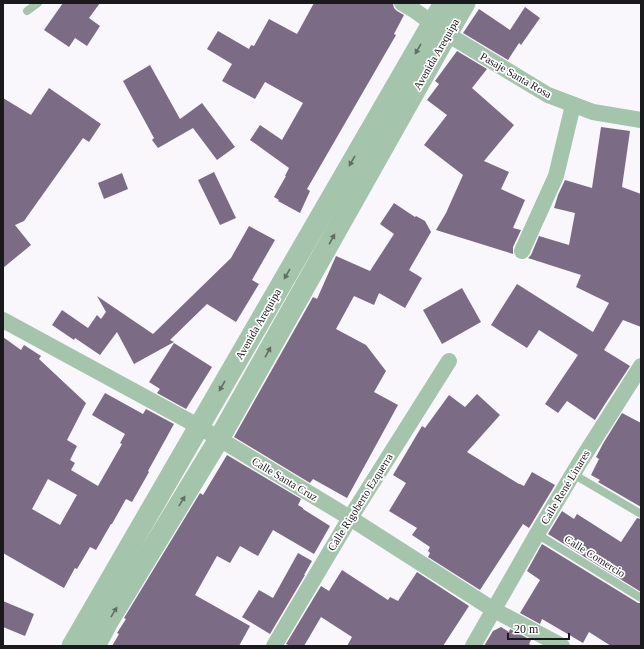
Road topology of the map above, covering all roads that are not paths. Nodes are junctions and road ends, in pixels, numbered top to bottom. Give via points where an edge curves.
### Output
1 (38, 3) edge
2 (402, 3) edge
3 (444, 3) edge
4 (465, 3) edge
5 (27, 11) dead end
6 (439, 29) junction
7 (573, 105) junction
8 (641, 120) edge
9 (522, 250) dead end
10 (3, 320) edge
11 (449, 361) dead end
12 (641, 366) edge
13 (198, 426) junction
14 (219, 439) junction
15 (573, 474) junction
16 (641, 514) edge
17 (350, 518) junction
18 (537, 534) junction
19 (641, 598) edge
20 (494, 610) junction
21 (72, 646) edge
22 (95, 646) edge
23 (274, 646) edge
24 (473, 646) edge
25 (562, 646) edge

1 - 5 lane
2 - 6 street, Pasaje Santa Rosa
3 - 6 street, Avenida Arequipa
4 - 6 street, Avenida Arequipa
6 - 7 street, Pasaje Santa Rosa via 548,95
6 -> 13 street, Avenida Arequipa
14 -> 6 street, Avenida Arequipa
7 - 8 street, Pasaje Santa Rosa via 593,112
7 - 9 street via 556,176
10 - 13 street, Calle Santa Cruz
11 - 17 street, Calle Rigoberto Ezquerra
12 - 15 street, Calle René Linares
13 - 14 street, Calle Santa Cruz
13 - 21 street, Avenida Arequipa
14 - 17 street, Calle Santa Cruz
22 -> 14 street, Avenida Arequipa
15 - 16 lane
15 - 18 street, Calle René Linares
17 - 20 street, Calle Santa Cruz
17 - 23 street, Calle Rigoberto Ezquerra
18 - 19 lane, Calle Comercio
18 - 20 street, Calle René Linares
20 - 24 street, Calle René Linares
20 - 25 street, Calle Santa Cruz

